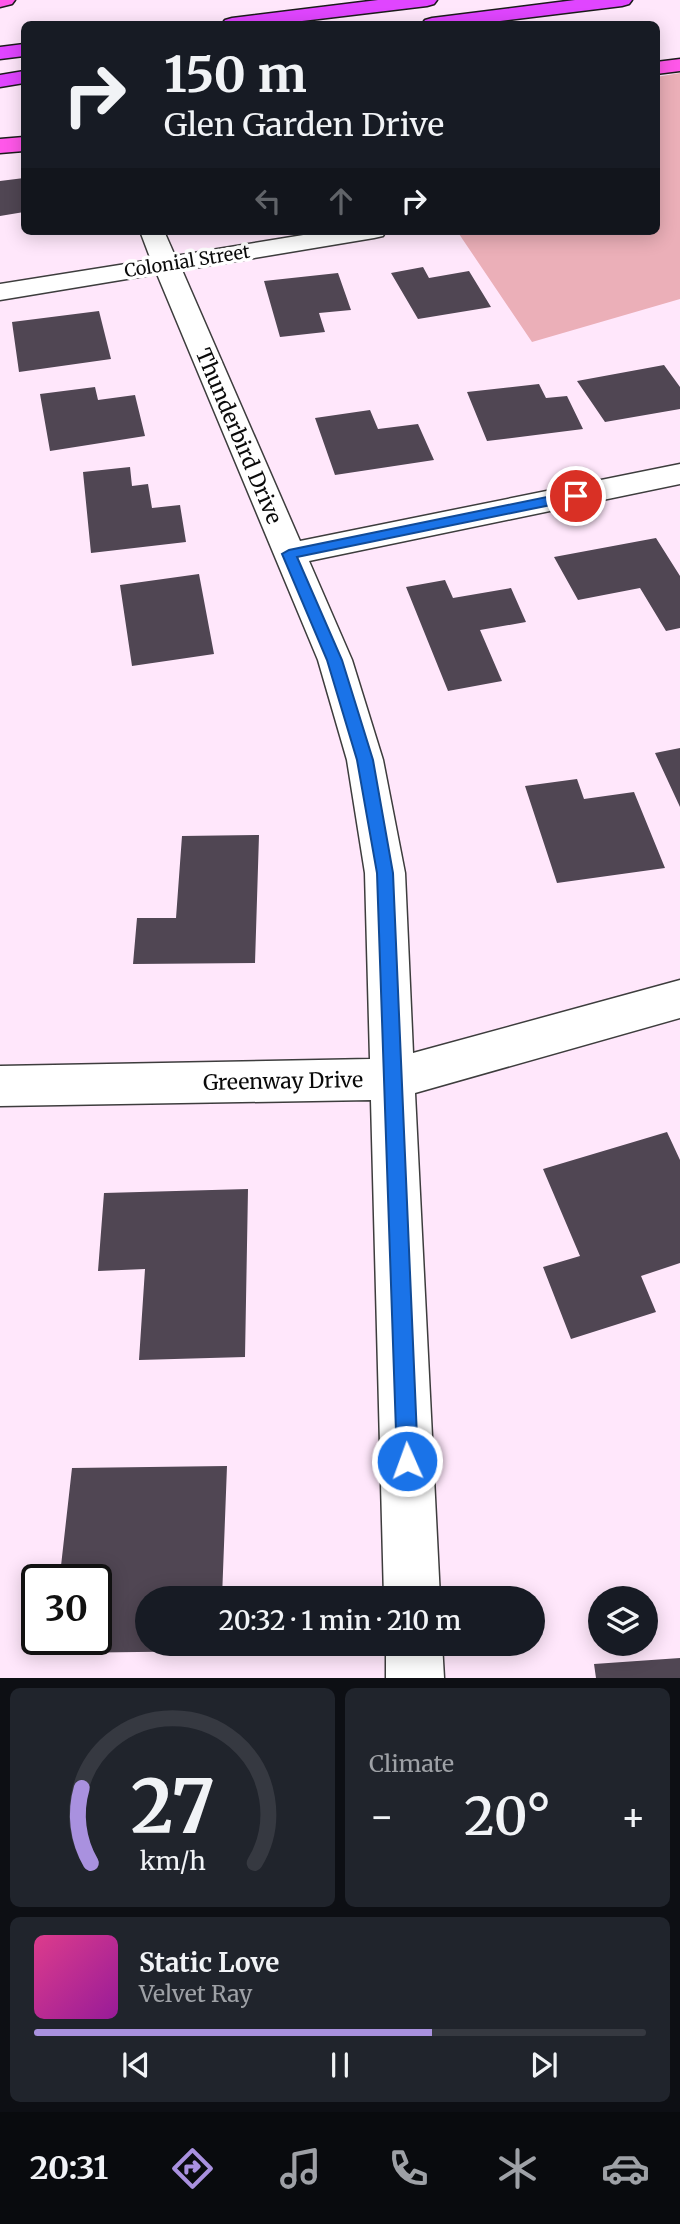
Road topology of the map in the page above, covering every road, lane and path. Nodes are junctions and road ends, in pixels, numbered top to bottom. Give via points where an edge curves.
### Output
1 (5, 0) edge
2 (426, 0) edge
3 (622, 0) edge
4 (0, 1) edge
5 (256, 21) edge
6 (456, 21) edge
7 (21, 50) edge
8 (0, 53) edge
9 (680, 65) edge
10 (660, 68) edge
11 (21, 77) edge
12 (0, 80) edge
13 (21, 144) edge
14 (0, 146) edge
15 (324, 235) edge
16 (160, 248) edge
17 (0, 292) edge
18 (680, 474) edge
19 (289, 554) junction
20 (680, 999) edge
21 (394, 1079) junction
22 (0, 1086) edge
23 (412, 1586) edge
24 (414, 1656) edge
25 (415, 1678) edge

1 - 4 main road
2 - 5 highway
3 - 6 highway
7 - 8 highway
9 - 10 main road
11 - 12 highway
13 - 14 main road
15 - 16 street, Colonial Street
16 - 17 street, Colonial Street
16 - 19 street, Thunderbird Drive
18 - 19 street
19 - 21 street, Thunderbird Drive via 335,660 365,760 385,873
20 - 21 street, Greenway Drive
21 - 22 street, Greenway Drive
21 - 23 street, Thunderbird Drive
24 - 25 street

